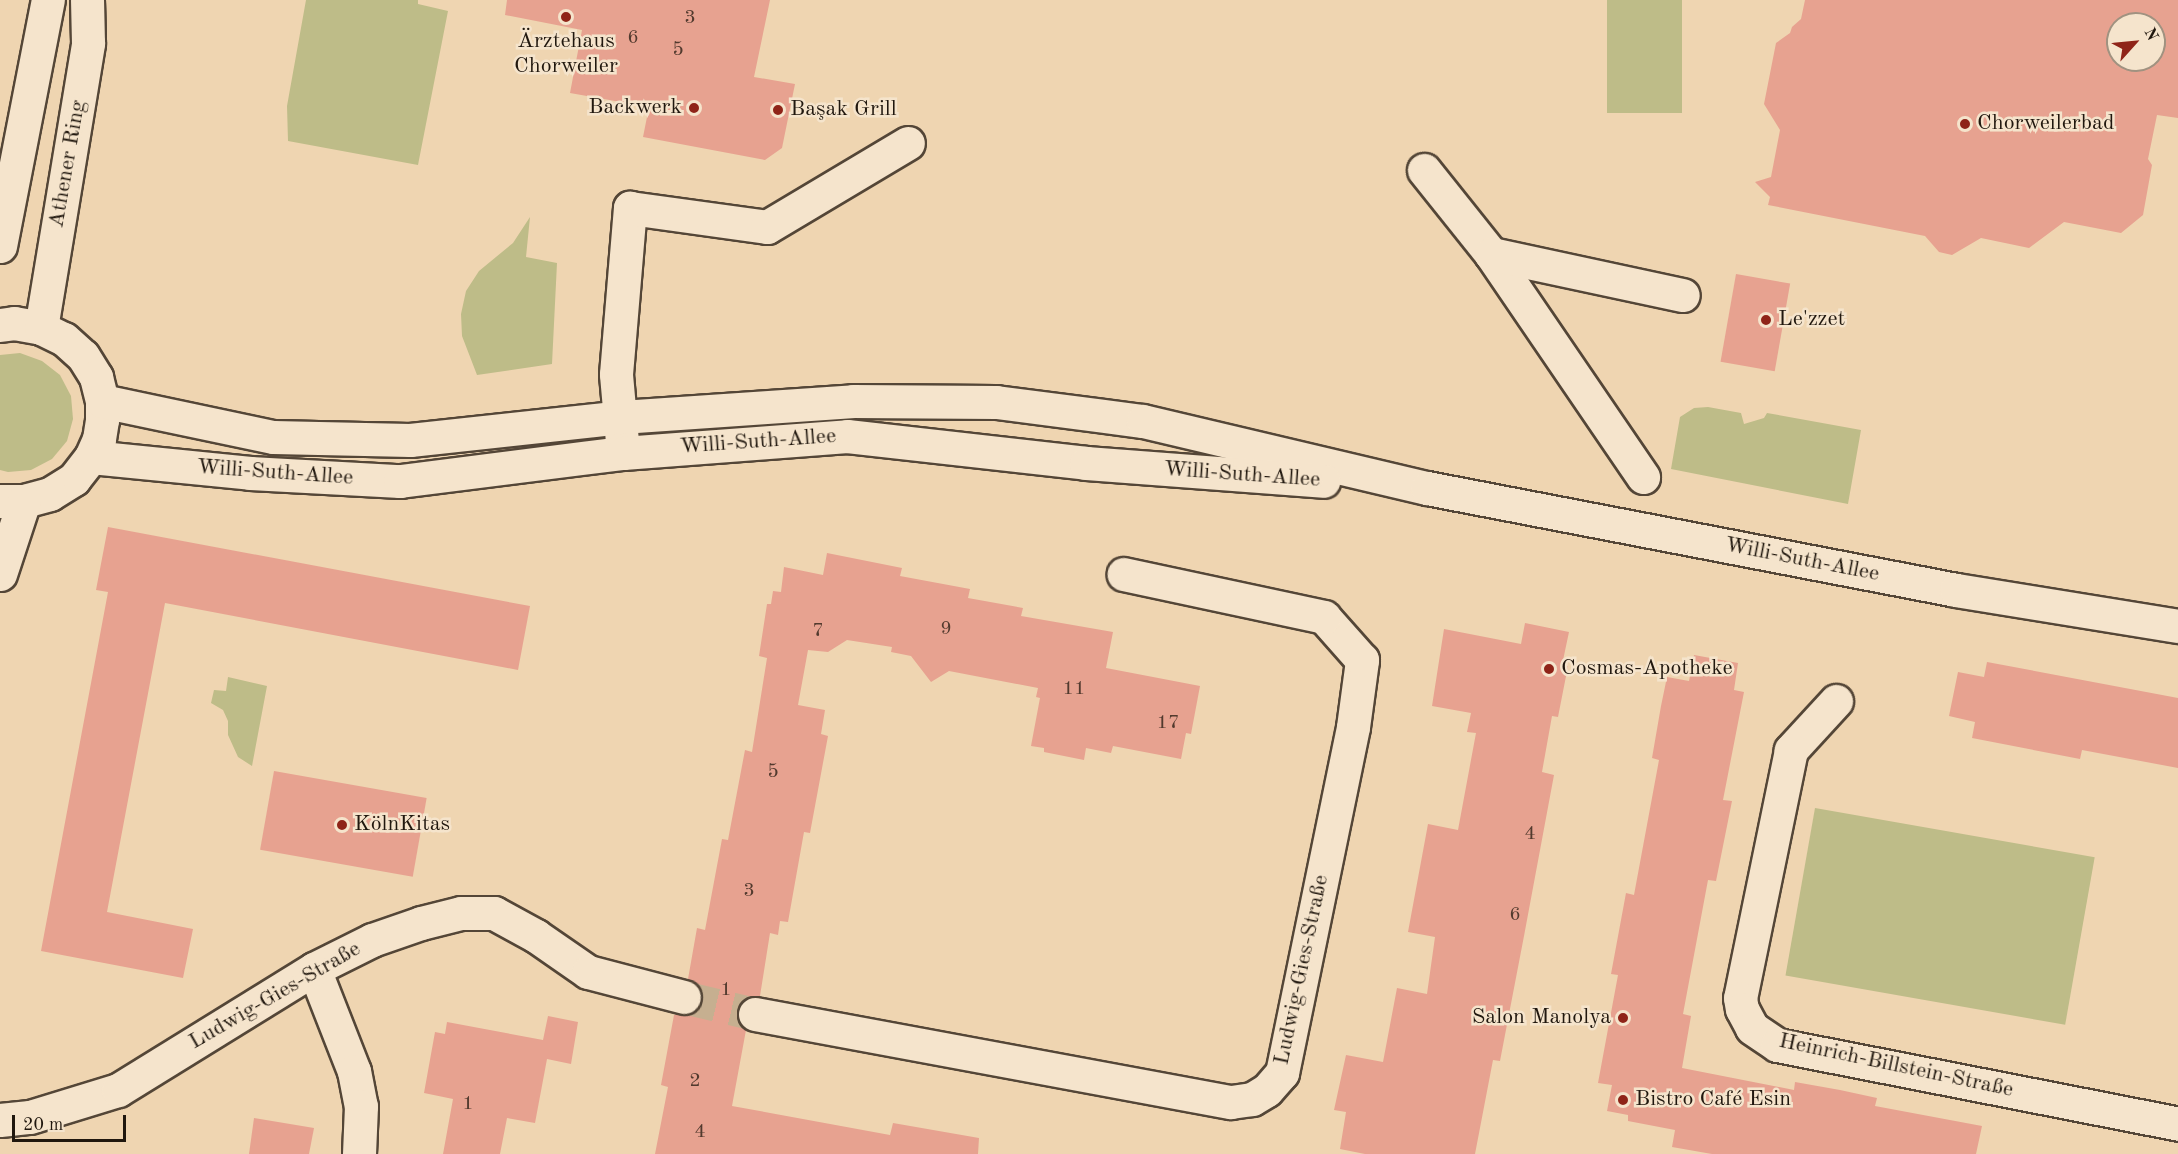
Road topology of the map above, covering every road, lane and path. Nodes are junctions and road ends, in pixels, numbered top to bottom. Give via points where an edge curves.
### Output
1 (48, 0) edge
2 (87, 0) edge
3 (908, 143) dead end
4 (1424, 170) dead end
5 (0, 246) edge
6 (1491, 254) junction
7 (1683, 295) dead end
8 (0, 325) edge
9 (41, 328) junction
10 (102, 401) junction
11 (621, 417) junction
12 (622, 453) junction
13 (91, 456) junction
14 (1643, 477) dead end
15 (1427, 488) junction
16 (12, 501) edge
17 (0, 574) edge
18 (1124, 574) dead end
19 (2178, 626) edge
20 (1836, 701) dead end
21 (314, 969) junction
22 (684, 997) tunnel mouth
23 (755, 1014) tunnel mouth
24 (0, 1120) edge
25 (2178, 1124) edge
26 (358, 1154) edge

1 - 5 street
2 - 9 street, Athener Ring via 88,43
3 - 11 street via 767,227 630,208 616,374
4 - 6 street
6 - 7 street
6 - 14 street
8 - 9 street via 14,323
9 - 10 street via 64,339 82,356 96,377
10 - 11 street, Willi-Suth-Allee via 273,437 410,440
10 - 13 street via 99,439
11 - 12 street
11 - 15 street, Willi-Suth-Allee via 853,401 996,402 1143,421
12 - 13 street, Willi-Suth-Allee via 400,482 250,473
12 - 15 street, Willi-Suth-Allee via 847,436 1086,463
13 - 16 street via 74,478 50,494
15 - 19 street, Willi-Suth-Allee via 1956,590
16 - 17 street
18 - 23 street, Ludwig-Gies-Straße via 1324,617 1362,660 1353,727 1282,1073 1267,1090 1252,1099 1231,1102
20 - 25 street, Heinrich-Billstein-Straße via 1791,750 1740,998 1752,1028 1777,1045
21 - 22 street, Ludwig-Gies-Straße via 372,940 421,923 461,913 494,913 588,972
21 - 24 street, Ludwig-Gies-Straße via 118,1090 30,1117
21 - 26 street via 354,1071 361,1106

